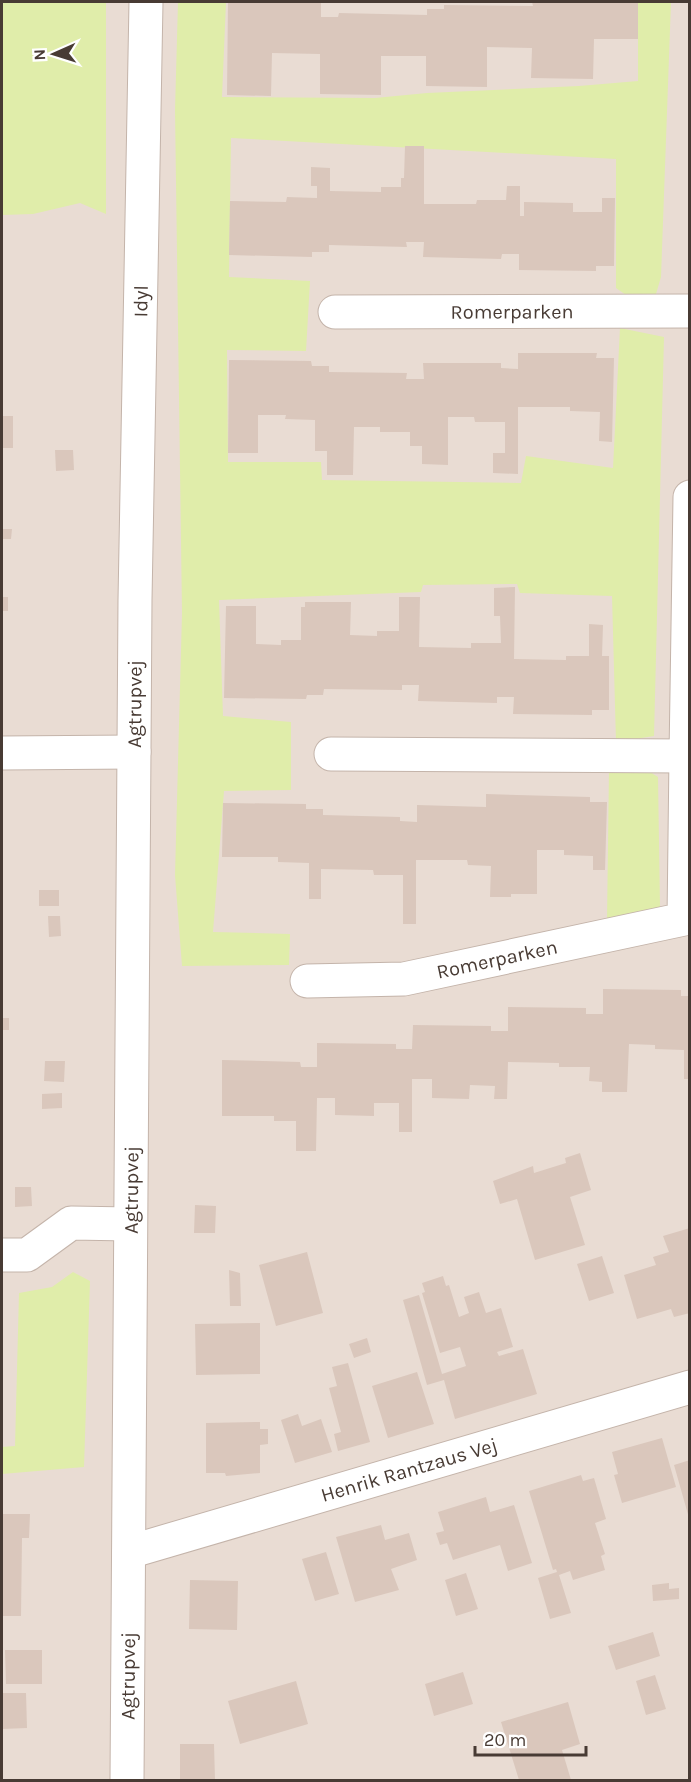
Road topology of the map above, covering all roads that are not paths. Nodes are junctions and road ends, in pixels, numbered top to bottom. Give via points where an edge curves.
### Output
1 (146, 2) edge
2 (690, 311) edge
3 (335, 312) dead end
4 (690, 497) edge
5 (689, 576) edge
6 (135, 600) joint
7 (134, 752) junction
8 (2, 753) edge
9 (331, 754) dead end
10 (686, 756) junction
11 (687, 850) edge
12 (687, 919) edge
13 (307, 981) dead end
14 (130, 1224) junction
15 (2, 1255) edge
16 (690, 1387) edge
17 (129, 1552) junction
18 (127, 1780) edge

1 - 6 street, Idyl
2 - 3 street, Romerparken
4 - 5 street, Romerparken
5 - 10 street, Romerparken
6 - 7 street, Agtrupvej
7 - 8 street
7 - 14 street, Agtrupvej
9 - 10 street
10 - 11 street, Romerparken
11 - 12 street, Romerparken
12 - 13 street, Romerparken via 404,979
14 - 15 street via 71,1223 27,1255
14 - 17 street, Agtrupvej
16 - 17 street, Henrik Rantzaus Vej
17 - 18 street, Agtrupvej

